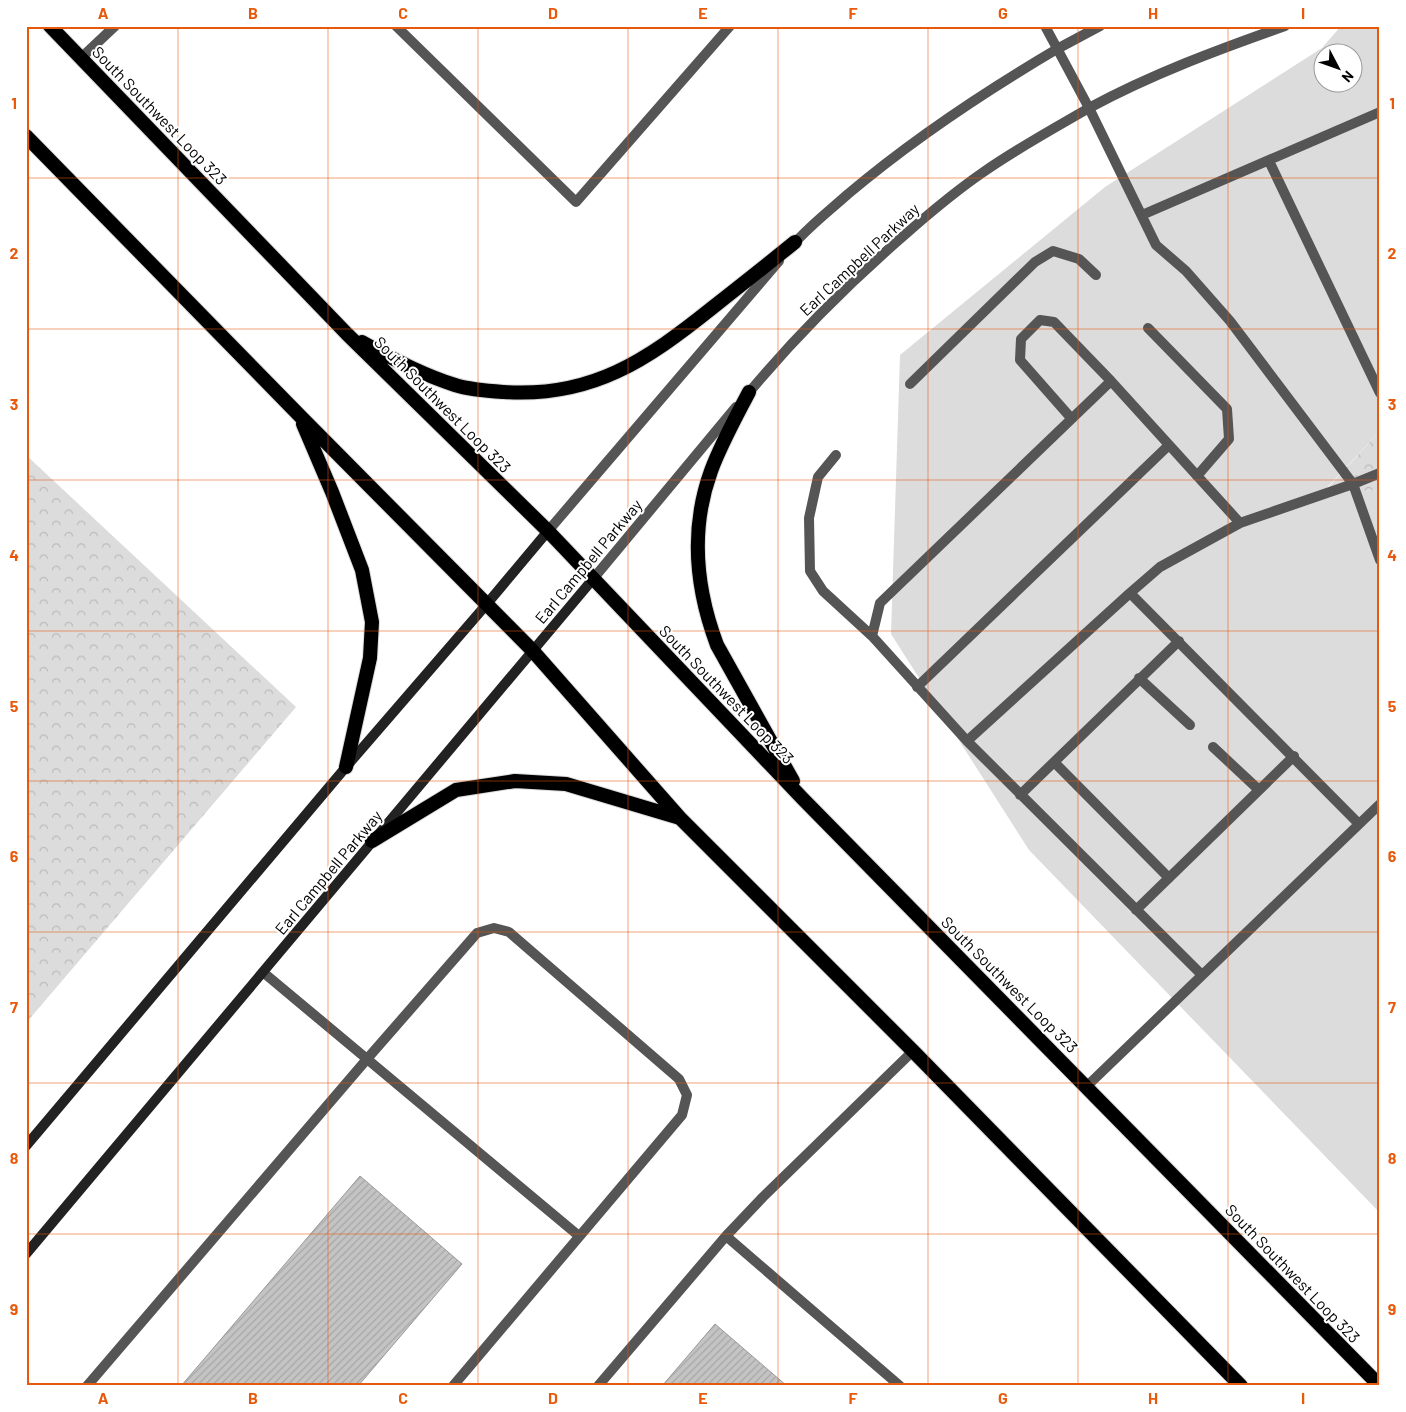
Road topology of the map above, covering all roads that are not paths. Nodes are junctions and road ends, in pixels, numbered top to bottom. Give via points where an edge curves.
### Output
1 (50, 26) edge
2 (115, 26) edge
3 (396, 26) edge
4 (730, 26) edge
5 (1045, 26) edge
6 (1100, 26) edge
7 (1284, 26) edge
8 (1057, 49) junction
9 (81, 58) junction
10 (1089, 108) junction
11 (1380, 112) edge
12 (26, 136) edge
13 (1269, 161) junction
14 (1142, 216) junction
15 (795, 242) junction
16 (1096, 274) dead end
17 (1148, 328) dead end
18 (347, 334) junction
19 (1111, 381) junction
20 (910, 384) dead end
21 (749, 392) junction
22 (1380, 393) edge
23 (300, 416) junction
24 (1070, 418) junction
25 (1169, 445) junction
26 (836, 455) dead end
27 (1380, 473) edge
28 (1197, 476) junction
29 (1353, 484) junction
30 (1240, 523) junction
31 (548, 531) junction
32 (1380, 560) edge
33 (593, 579) junction
34 (1130, 593) junction
35 (486, 605) junction
36 (872, 636) junction
37 (1179, 641) junction
38 (532, 650) junction
39 (1139, 678) junction
40 (917, 687) junction
41 (1190, 725) dead end
42 (967, 741) junction
43 (1213, 747) dead end
44 (1294, 756) junction
45 (1054, 762) junction
46 (346, 766) junction
47 (1259, 790) junction
48 (1020, 794) junction
49 (804, 799) junction
50 (1380, 804) edge
51 (680, 818) junction
52 (1359, 824) junction
53 (372, 841) junction
54 (1169, 878) junction
55 (1136, 910) junction
56 (264, 973) junction
57 (1202, 975) junction
58 (914, 1051) junction
59 (367, 1059) junction
60 (1086, 1087) junction
61 (26, 1146) edge
62 (579, 1236) junction
63 (726, 1236) junction
64 (26, 1254) edge
65 (88, 1386) edge
66 (454, 1386) edge
67 (598, 1386) edge
68 (900, 1386) edge
69 (1241, 1386) edge
70 (1380, 1386) edge

1 - 9 highway, South Southwest Loop 323
2 - 9 street
3 - 4 street via 576,202
5 - 8 street
6 - 8 street
7 - 10 street, Earl Campbell Parkway via 1168,69
8 - 10 street
8 - 15 street via 994,86 898,153
9 - 18 highway, South Southwest Loop 323
10 - 14 street
10 - 21 street, Earl Campbell Parkway via 1026,143 940,205 856,278
11 - 13 street
12 - 23 highway
13 - 14 street
13 - 22 street
14 - 29 street via 1156,245 1186,271 1230,321
15 - 18 highway via 647,356 605,378 562,390 515,393 457,385 395,360
15 - 31 street
16 - 20 street via 1079,259 1054,251 1036,262
17 - 28 street via 1227,409 1229,439
18 - 31 highway, South Southwest Loop 323
19 - 24 street
19 - 24 street via 1054,322 1040,320 1021,339 1020,360
19 - 25 street
21 - 33 street, Earl Campbell Parkway
21 - 49 highway via 711,470 704,492 697,545 700,582 718,646
23 - 35 highway
23 - 46 highway via 362,570 372,622 370,658
24 - 36 street via 880,603
25 - 28 street
25 - 40 street
26 - 36 street via 818,477 809,518 810,571 823,591
27 - 29 street
28 - 30 street
29 - 30 street
29 - 32 street
30 - 34 street via 1160,567
31 - 33 highway, South Southwest Loop 323
31 - 35 main road
33 - 38 main road, Earl Campbell Parkway
33 - 49 highway, South Southwest Loop 323
34 - 37 street
34 - 42 street
35 - 38 highway
35 - 46 main road
36 - 40 street
37 - 39 street
37 - 44 street
38 - 51 highway
38 - 53 main road, Earl Campbell Parkway
39 - 41 street
39 - 45 street
40 - 42 street
42 - 48 street
43 - 47 street
44 - 47 street
44 - 52 street
45 - 48 street
45 - 54 street
46 - 61 main road
47 - 54 street
48 - 55 street
49 - 60 highway, South Southwest Loop 323
50 - 52 street
51 - 53 highway via 566,784 515,781 456,790
51 - 58 highway
52 - 57 street
53 - 56 main road, Earl Campbell Parkway
54 - 55 street
55 - 57 street
56 - 59 street
56 - 64 main road, Earl Campbell Parkway
57 - 60 street
58 - 63 street
58 - 69 highway
59 - 62 street
59 - 62 street via 477,933 494,928 509,932 679,1079 687,1094 682,1115
59 - 65 street
60 - 70 highway, South Southwest Loop 323
62 - 66 street
63 - 67 street
63 - 68 street

